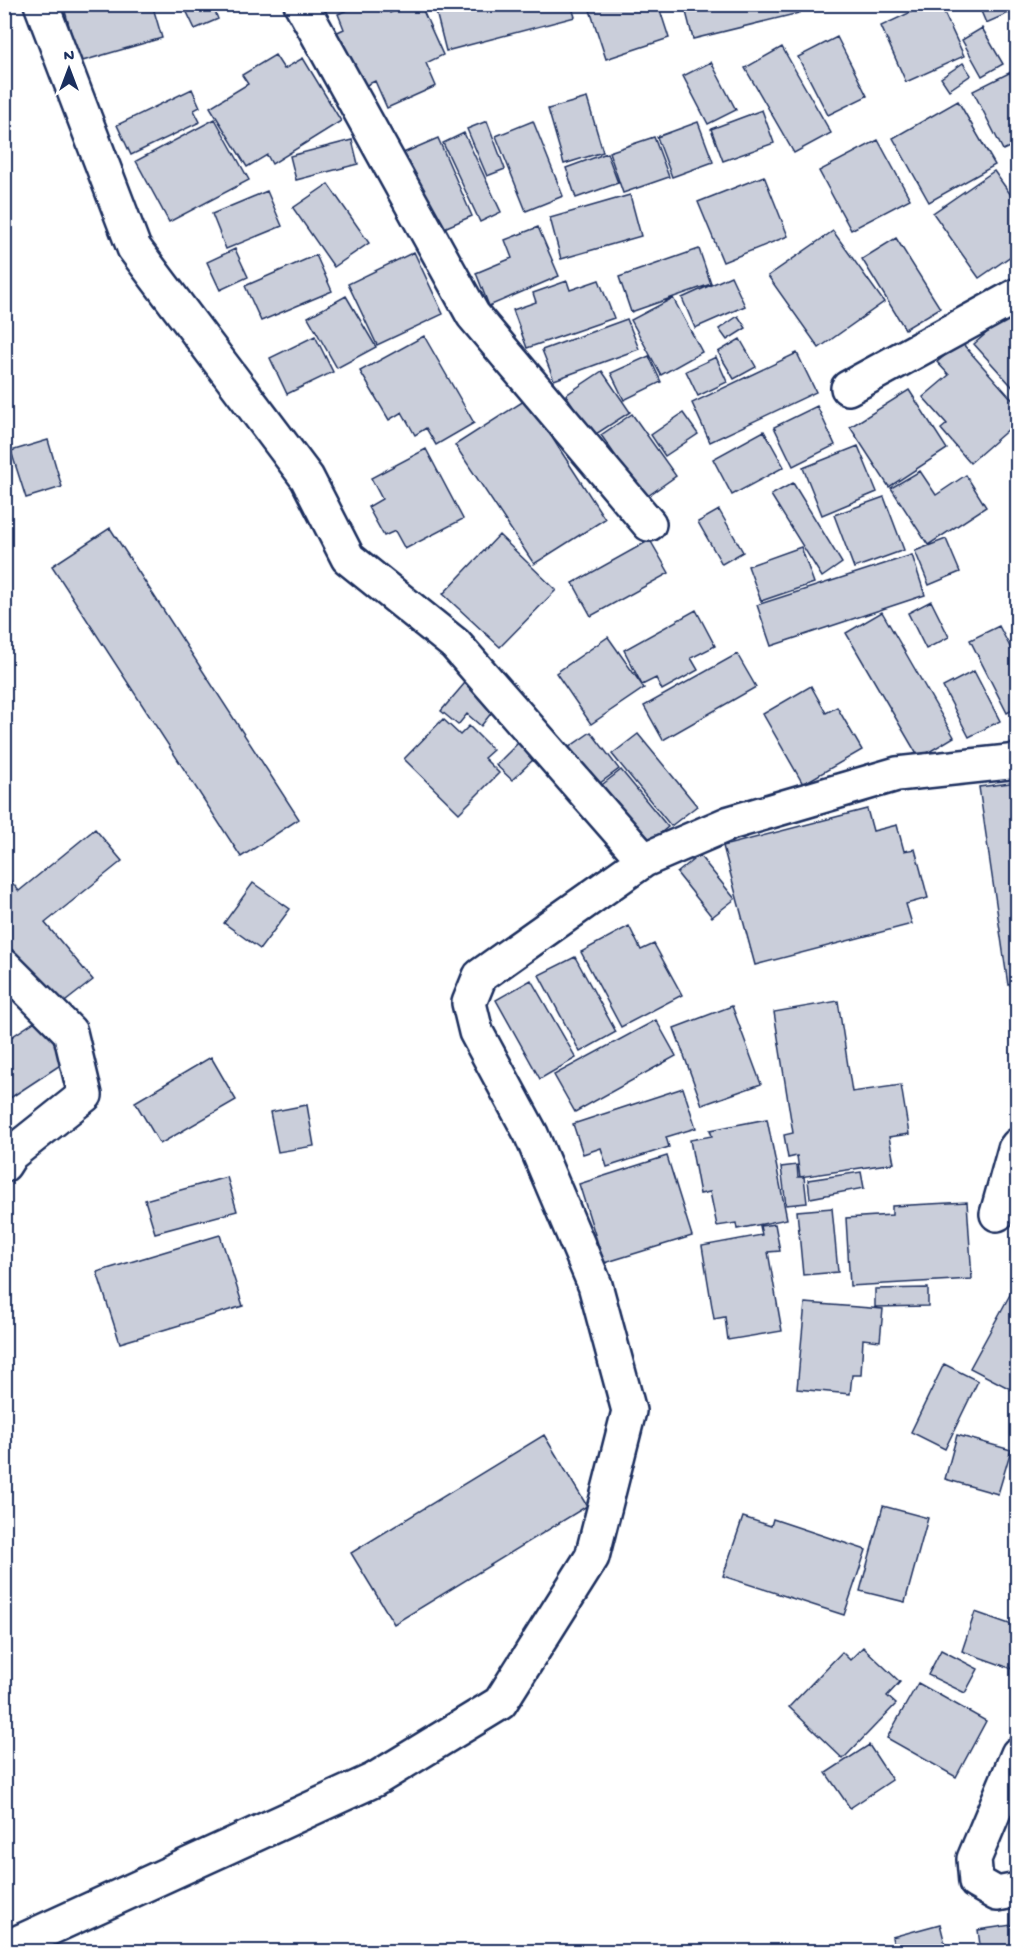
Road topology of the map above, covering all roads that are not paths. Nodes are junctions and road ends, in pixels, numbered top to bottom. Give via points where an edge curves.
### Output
1 (41, 4) edge
2 (301, 4) edge
3 (1017, 295) edge
4 (848, 388) dead end
5 (649, 524) dead end
6 (1017, 761) edge
7 (644, 860) junction
8 (4, 966) edge
9 (1017, 1145) edge
10 (4, 1165) edge
11 (997, 1214) dead end
12 (1017, 1754) edge
13 (1017, 1890) edge
14 (4, 1949) edge

1 - 7 street via 134,248 307,478 348,558 455,644
2 - 5 street via 473,315
3 - 4 street
6 - 7 street via 897,774 730,823
7 - 14 street via 480,976 469,1003 476,1032 531,1134 595,1285 629,1411 592,1557 500,1703 374,1780
8 - 10 street via 70,1032 84,1095 10,1154
9 - 11 street
12 - 13 street via 974,1859 976,1882 997,1894

